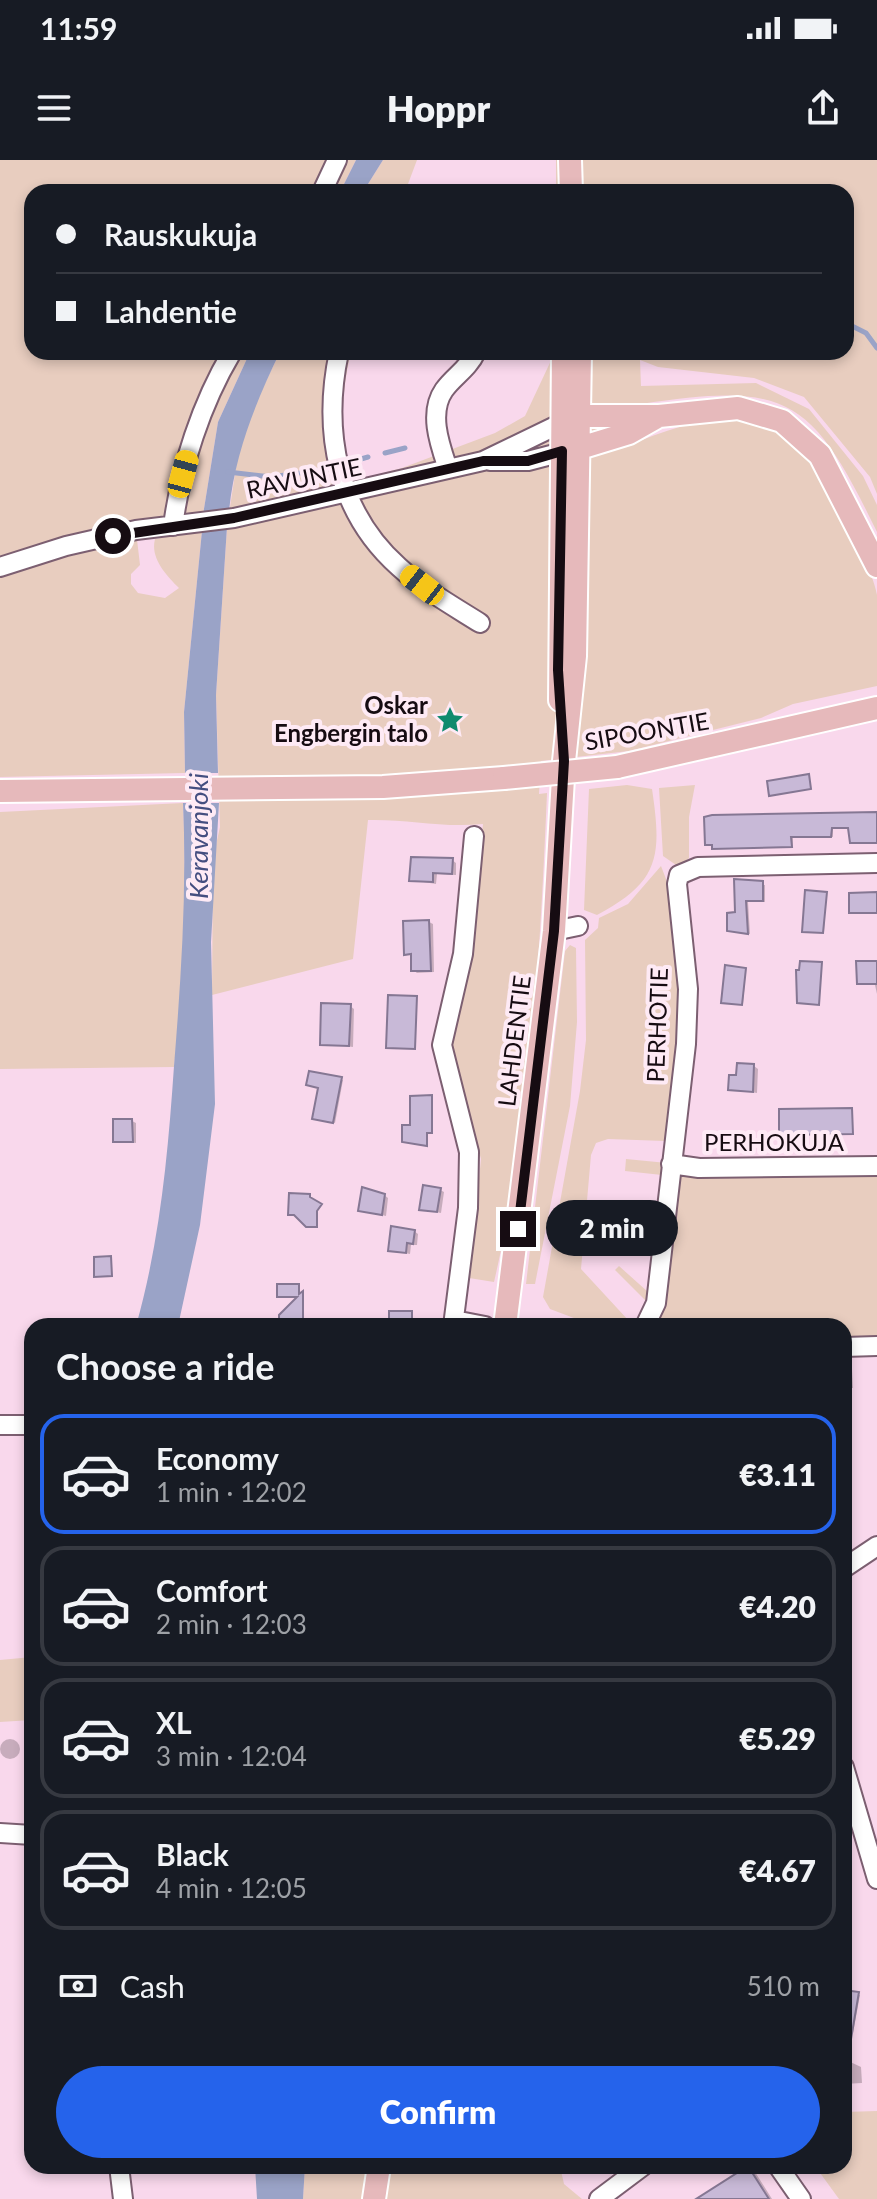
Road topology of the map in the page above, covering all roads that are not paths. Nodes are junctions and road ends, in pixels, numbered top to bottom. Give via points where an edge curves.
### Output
1 (337, 160) edge
2 (570, 160) edge
3 (326, 184) edge
4 (570, 184) edge
5 (227, 360) edge
6 (338, 360) edge
7 (472, 360) edge
8 (564, 360) edge
9 (579, 360) edge
10 (659, 416) junction
11 (571, 418) junction
12 (571, 449) junction
13 (483, 461) junction
14 (448, 469) junction
15 (345, 495) junction
16 (173, 526) junction
17 (877, 566) edge
18 (0, 567) edge
19 (480, 623) dead end
20 (877, 708) edge
21 (0, 791) edge
22 (474, 836) dead end
23 (877, 863) edge
24 (578, 926) dead end
25 (554, 931) junction
26 (671, 1164) junction
27 (877, 1166) edge
28 (455, 1318) edge
29 (506, 1318) edge
30 (649, 1318) edge
31 (877, 1346) edge
32 (852, 1347) edge
33 (0, 1425) edge
34 (24, 1425) edge
35 (877, 1546) edge
36 (852, 1563) edge
37 (852, 1794) edge
38 (0, 1833) edge
39 (24, 1834) edge
40 (877, 1879) edge
41 (120, 2174) edge
42 (378, 2174) edge
43 (632, 2174) edge
44 (784, 2174) edge
45 (123, 2199) edge
46 (374, 2199) edge
47 (599, 2199) edge
48 (801, 2199) edge

1 - 3 street
2 - 4 main road
5 - 16 street via 189,452
6 - 15 street via 333,438
7 - 14 street via 443,391 436,411
8 - 11 main road, LAHDENTIE
9 - 11 main road, LAHDENTIE
10 - 11 main road
10 - 12 main road via 629,433
10 - 17 main road via 738,408 782,421 820,455
11 - 12 main road, LAHDENTIE
11 - 13 street, RAVUNTIE
12 - 13 street, RAVUNTIE via 528,461
12 - 25 main road, LAHDENTIE via 575,656
13 - 14 street, RAVUNTIE
14 - 15 street, RAVUNTIE
15 - 16 street, RAVUNTIE
15 - 19 street via 399,567
16 - 18 street, RAVUNTIE via 66,546
20 - 21 main road, SIPOONTIE, bridge via 653,768 383,787
22 - 28 street via 463,954 442,1045 469,1152
23 - 26 street, PERHOTIE via 698,867 679,875 688,989
24 - 25 street
25 - 29 main road, LAHDENTIE
26 - 27 street, PERHOKUJA
26 - 30 street, PERHOTIE via 656,1303
31 - 32 street
33 - 34 street
35 - 36 street
37 - 40 street
38 - 39 street
41 - 45 street
42 - 46 main road
43 - 47 street
44 - 48 street

